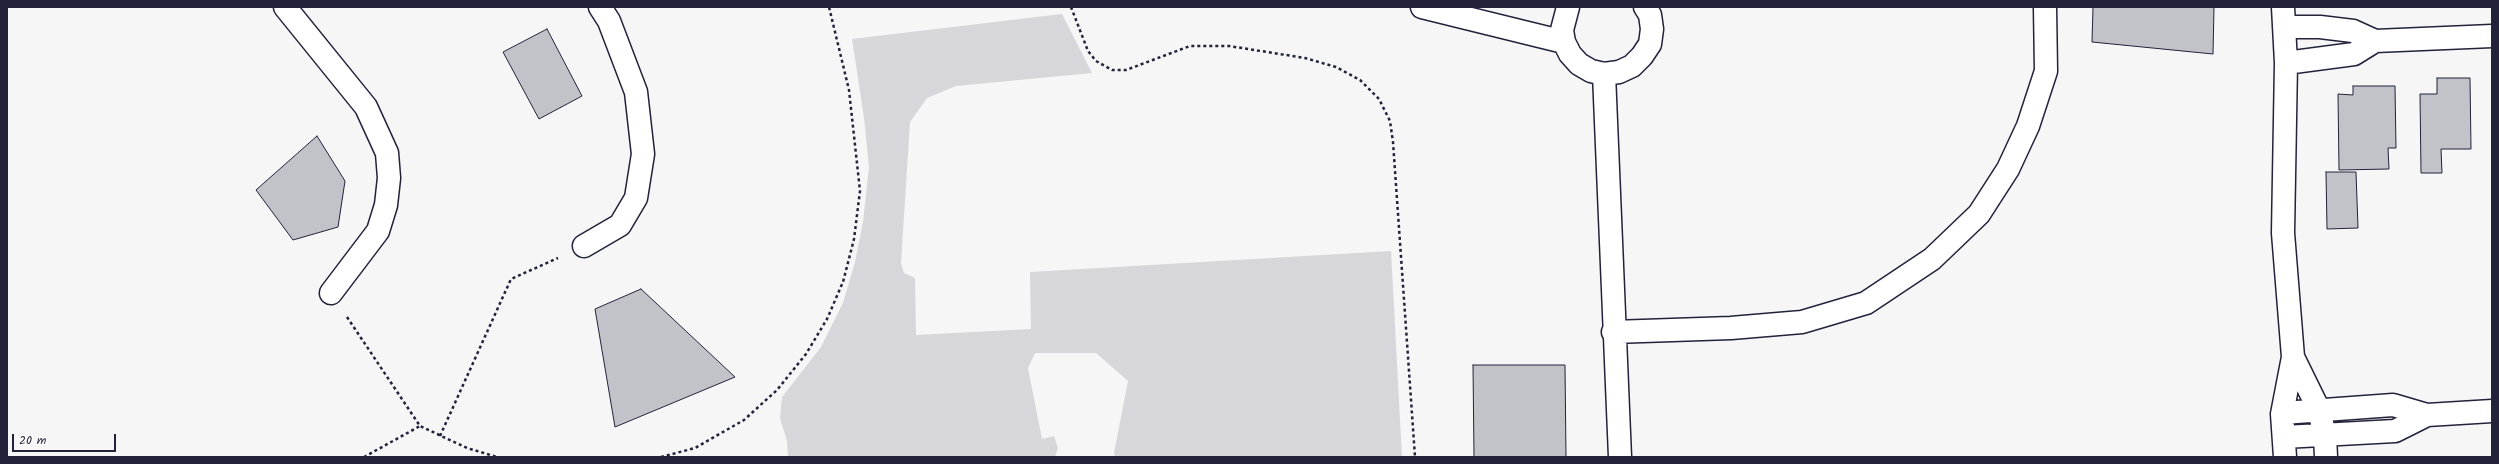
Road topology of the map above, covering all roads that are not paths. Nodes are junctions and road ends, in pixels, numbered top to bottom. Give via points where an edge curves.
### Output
1 (285, 7) edge
2 (600, 7) edge
3 (1422, 7) edge
4 (1568, 7) edge
5 (1645, 7) edge
6 (2045, 7) edge
7 (2283, 17) edge
8 (2492, 36) edge
9 (2376, 41) junction
10 (1564, 42) junction
11 (2286, 63) junction
12 (1604, 74) junction
13 (584, 246) road end
14 (331, 294) road end
15 (1613, 332) junction
16 (2293, 357) junction
17 (2319, 410) junction
18 (2492, 411) edge
19 (2283, 413) junction
20 (2427, 415) junction
21 (2284, 447) edge
22 (2326, 447) edge
23 (1620, 457) edge

1 - 14 street via 366,107 387,153 386,205 378,231
2 - 13 street via 609,21 636,92 643,154 636,198 620,225
3 - 10 street
4 - 10 street via 1562,30
5 - 12 street via 1650,15 1652,29 1650,44 1632,66 1619,72
6 - 15 street via 2046,71 2028,126 2008,169 1979,214 1932,259 1866,303 1802,322 1731,328
7 - 9 street via 2320,27 2352,31
7 - 11 street
8 - 9 street
9 - 11 street via 2354,54
10 - 12 street via 1579,64 1591,71
11 - 16 street via 2283,233
12 - 15 street
15 - 23 street
16 - 17 street
16 - 19 street
17 - 19 street
17 - 20 street via 2393,405
17 - 22 street
18 - 20 street
19 - 21 street
20 - 22 street via 2395,431
21 - 22 street

